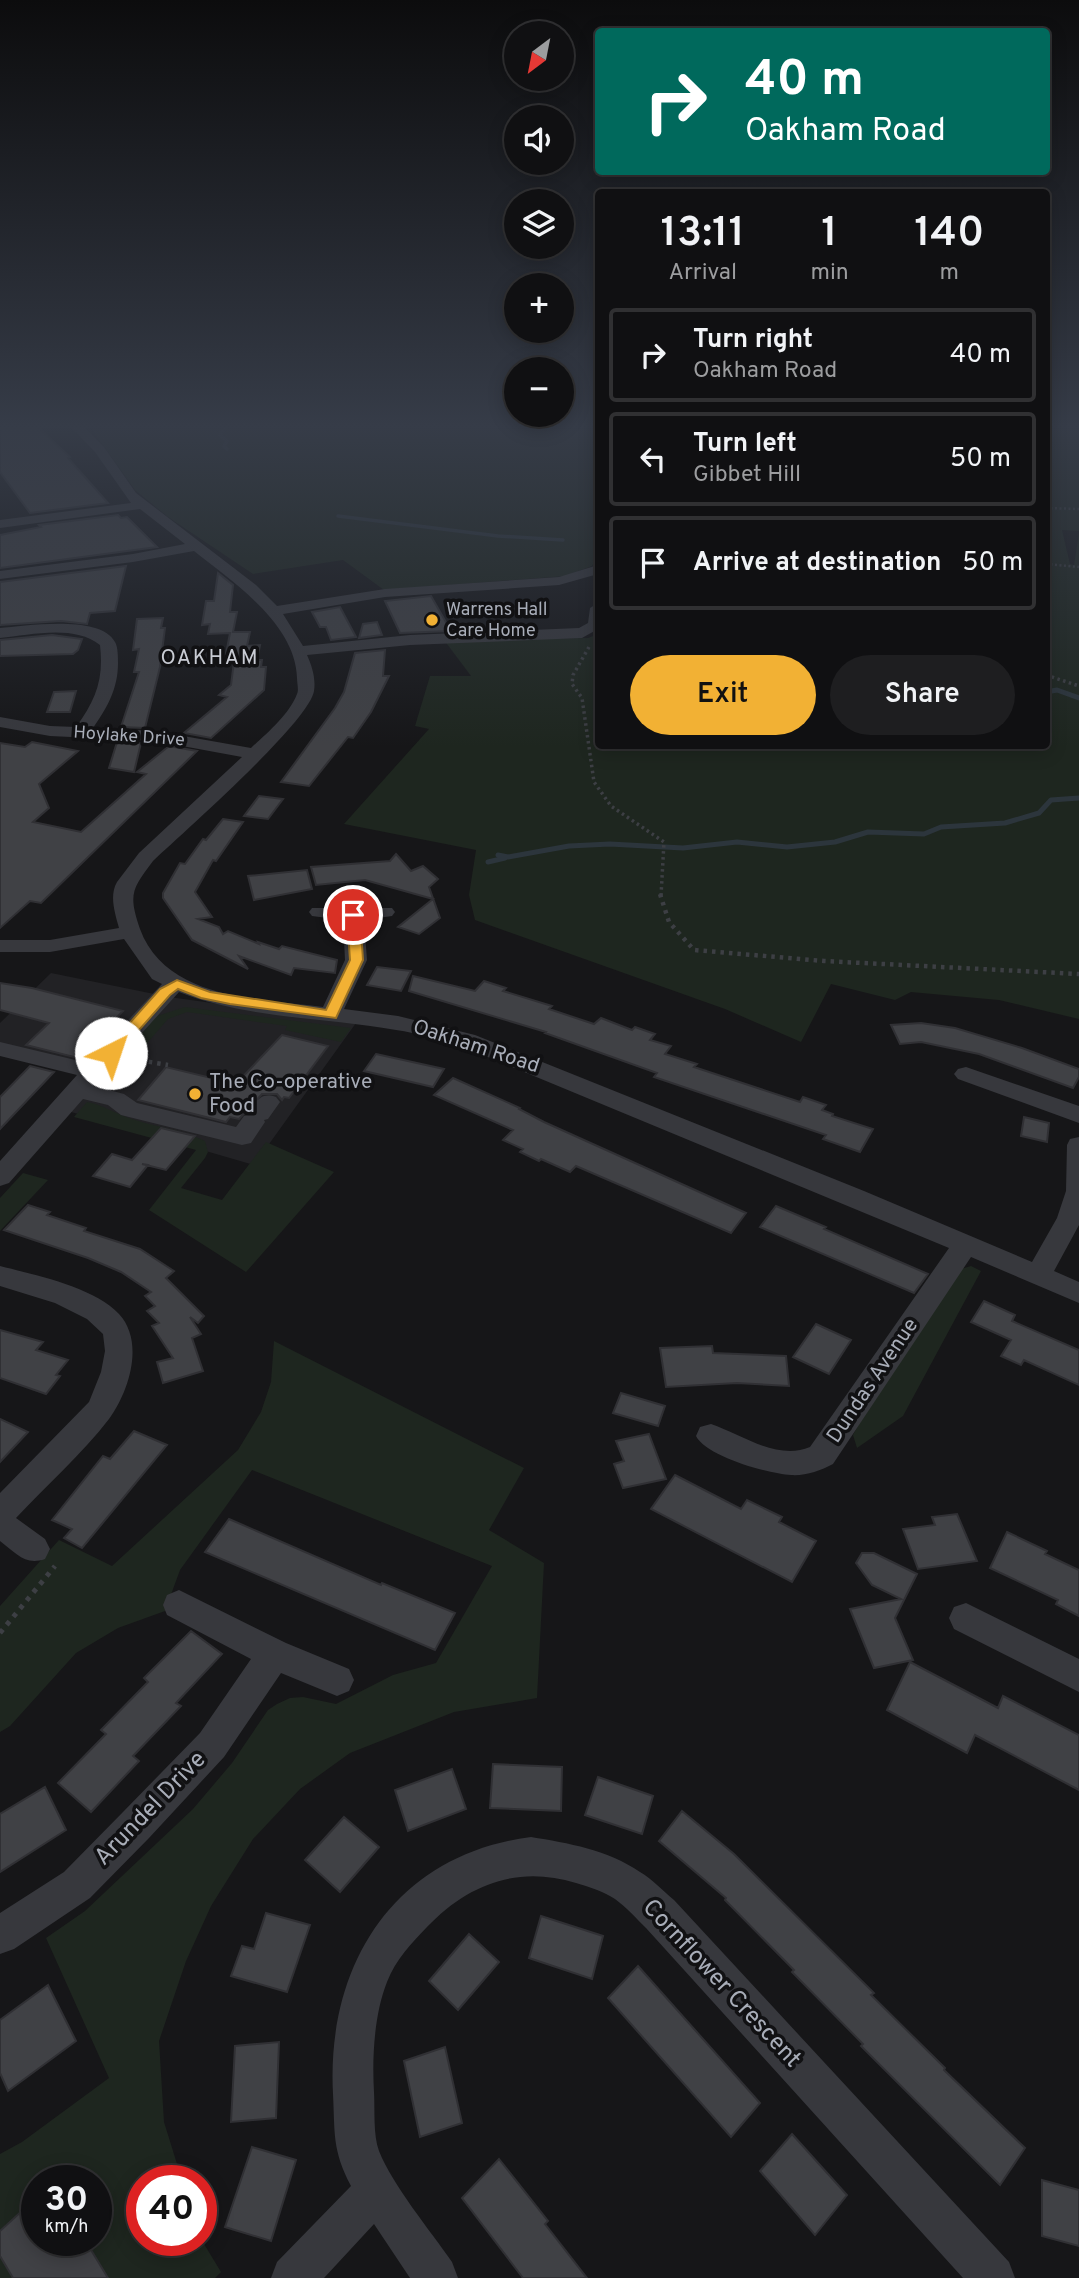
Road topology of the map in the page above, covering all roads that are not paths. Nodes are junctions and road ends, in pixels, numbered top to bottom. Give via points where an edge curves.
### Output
1 (182, 534) edge
2 (197, 546) junction
3 (595, 571) edge
4 (0, 575) edge
5 (273, 611) junction
6 (595, 623) edge
7 (0, 633) edge
8 (299, 651) junction
9 (0, 722) edge
10 (80, 733) junction
11 (257, 754) junction
12 (319, 912) dead end
13 (385, 912) dead end
14 (353, 915) junction
15 (131, 932) junction
16 (0, 946) edge
17 (177, 984) junction
18 (330, 1015) junction
19 (0, 1049) edge
20 (94, 1072) junction
21 (966, 1074) dead end
22 (78, 1090) junction
23 (260, 1112) dead end
24 (1079, 1115) edge
25 (1079, 1145) edge
26 (1, 1175) edge
27 (966, 1244) junction
28 (0, 1276) edge
29 (1038, 1276) junction
30 (1079, 1293) edge
31 (711, 1436) dead end
32 (0, 1514) edge
33 (0, 1523) edge
34 (34, 1549) road end
35 (179, 1605) dead end
36 (966, 1618) dead end
37 (274, 1654) junction
38 (1079, 1676) edge
39 (337, 1680) dead end
40 (0, 1935) edge
41 (377, 2190) junction
42 (293, 2278) edge
43 (436, 2278) edge
44 (993, 2278) edge

1 - 2 street, Oakham Road
2 - 4 street
2 - 5 street, Oakham Road
3 - 5 street via 559,580 385,593
5 - 8 street, Oakham Road
6 - 8 street via 570,635 406,640
7 - 10 street via 78,630 93,632 108,643 109,684 104,700
8 - 11 street, Oakham Road via 306,693 284,726
9 - 10 street, Hoylake Drive
10 - 11 street, Hoylake Drive via 155,736
11 - 15 street, Oakham Road via 129,877 122,897
12 - 14 street
13 - 14 street
14 - 18 street via 356,960
15 - 16 street via 50,946
15 - 17 street, Oakham Road via 160,974
17 - 18 street, Oakham Road via 218,998
17 - 20 street via 156,1001
18 - 27 street, Oakham Road via 433,1030 512,1056
19 - 20 street
20 - 22 street
21 - 24 street via 1002,1098
22 - 23 street via 116,1099 130,1109 242,1138
22 - 26 street
25 - 29 street via 1079,1191 1070,1218
27 - 29 street, Oakham Road
27 - 31 street, Dundas Avenue via 819,1457 774,1462
28 - 32 street via 69,1297 102,1315 115,1329 120,1344 99,1410
29 - 30 street, Oakham Road
33 - 34 street
35 - 37 street
36 - 38 street
37 - 39 street
37 - 40 street, Arundel Drive via 212,1745 136,1825 77,1885
41 - 42 street
41 - 43 street, Cornflower Crescent
41 - 44 street, Cornflower Crescent via 357,2154 352,2066 367,1980 386,1942 433,1893 499,1860 531,1856 566,1861 627,1885 660,1914

